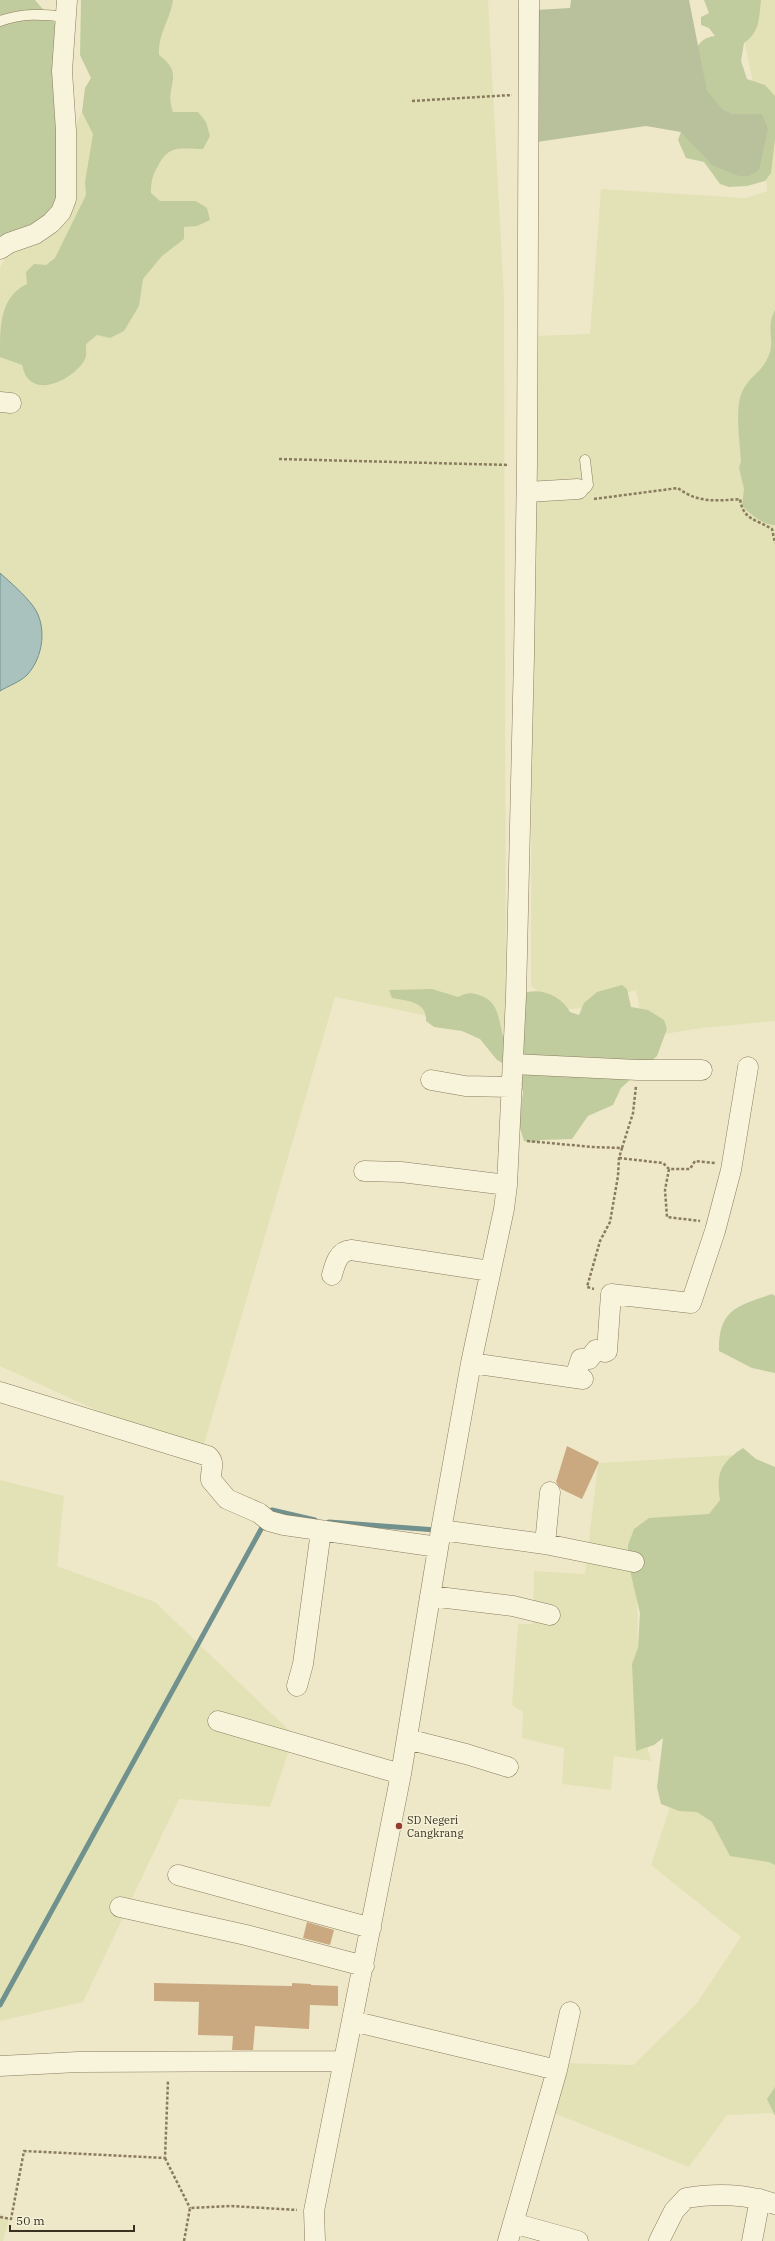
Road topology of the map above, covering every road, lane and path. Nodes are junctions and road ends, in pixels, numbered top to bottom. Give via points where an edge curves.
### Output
1 (529, 0) edge
2 (66, 9) edge
3 (0, 21) edge
4 (528, 95) junction
5 (412, 101) dead end
6 (0, 249) edge
7 (279, 459) dead end
8 (585, 460) dead end
9 (527, 465) junction
10 (535, 492) junction
11 (582, 494) junction
12 (775, 543) edge
13 (513, 1064) junction
14 (748, 1067) dead end
15 (638, 1070) junction
16 (702, 1070) dead end
17 (431, 1080) dead end
18 (512, 1087) junction
19 (509, 1139) junction
20 (622, 1148) junction
21 (619, 1158) junction
22 (732, 1165) junction
23 (669, 1169) junction
24 (364, 1171) dead end
25 (507, 1185) junction
26 (717, 1222) junction
27 (490, 1271) junction
28 (332, 1275) dead end
29 (611, 1294) junction
30 (471, 1363) junction
31 (0, 1392) edge
32 (550, 1492) dead end
33 (321, 1531) junction
34 (439, 1538) junction
35 (545, 1544) junction
36 (634, 1562) dead end
37 (430, 1596) junction
38 (550, 1615) dead end
39 (296, 1686) dead end
40 (218, 1721) dead end
41 (407, 1739) junction
42 (508, 1768) dead end
43 (401, 1774) junction
44 (178, 1875) dead end
45 (120, 1907) dead end
46 (371, 1928) junction
47 (364, 1966) junction
48 (570, 2012) dead end
49 (352, 2021) junction
50 (168, 2061) junction
51 (344, 2062) junction
52 (0, 2066) edge
53 (556, 2070) junction
54 (165, 2158) junction
55 (768, 2201) edge
56 (190, 2208) junction
57 (314, 2211) junction
58 (0, 2218) edge
59 (511, 2232) edge
60 (184, 2241) edge
61 (315, 2241) edge
62 (578, 2241) edge
63 (659, 2241) edge
64 (752, 2241) edge

1 - 4 street
2 - 3 lane via 15,16
2 - 6 street via 62,71 66,131 66,199 61,212 51,223 35,234
4 - 5 path
4 - 9 street
7 - 9 path
8 - 11 lane via 588,485
9 - 10 street
10 - 11 street
10 - 13 street
11 - 12 path via 678,488 688,496 703,500 740,499 747,516 772,529
13 - 15 street
13 - 18 street
14 - 22 street
15 - 16 street
15 - 20 path via 633,1113
17 - 18 street via 465,1086
18 - 19 street
19 - 20 path via 576,1144 594,1148
19 - 25 street
20 - 21 path
21 - 23 path via 663,1163
21 - 29 path via 610,1222 600,1241 587,1287
22 - 23 path via 695,1161 690,1169
22 - 26 street
23 - 26 path via 666,1190 667,1217
24 - 25 street via 402,1172
25 - 27 street
26 - 29 street via 690,1304
27 - 28 street via 351,1250 341,1254 336,1260
27 - 30 street
29 - 30 street via 607,1350 596,1350 588,1359 581,1359 579,1378
30 - 34 street
31 - 33 street via 208,1456 213,1464 211,1480 227,1499 259,1513 269,1521
32 - 35 street
33 - 34 street
33 - 39 street via 303,1664
34 - 35 street
34 - 37 street
35 - 36 street
37 - 38 street via 514,1606
37 - 41 street
40 - 43 street
41 - 42 street
41 - 43 street
43 - 46 street
44 - 46 street
45 - 47 street via 246,1935
46 - 47 street
47 - 49 street
48 - 53 street
49 - 51 street
49 - 53 street
50 - 51 street
50 - 52 street
50 - 54 path
51 - 57 street
53 - 59 street
54 - 56 path
54 - 58 path via 24,2151 11,2219
55 - 63 street via 722,2195 686,2198 674,2211
55 - 64 street
56 - 57 path via 231,2206
56 - 60 path
57 - 61 street
59 - 62 street

